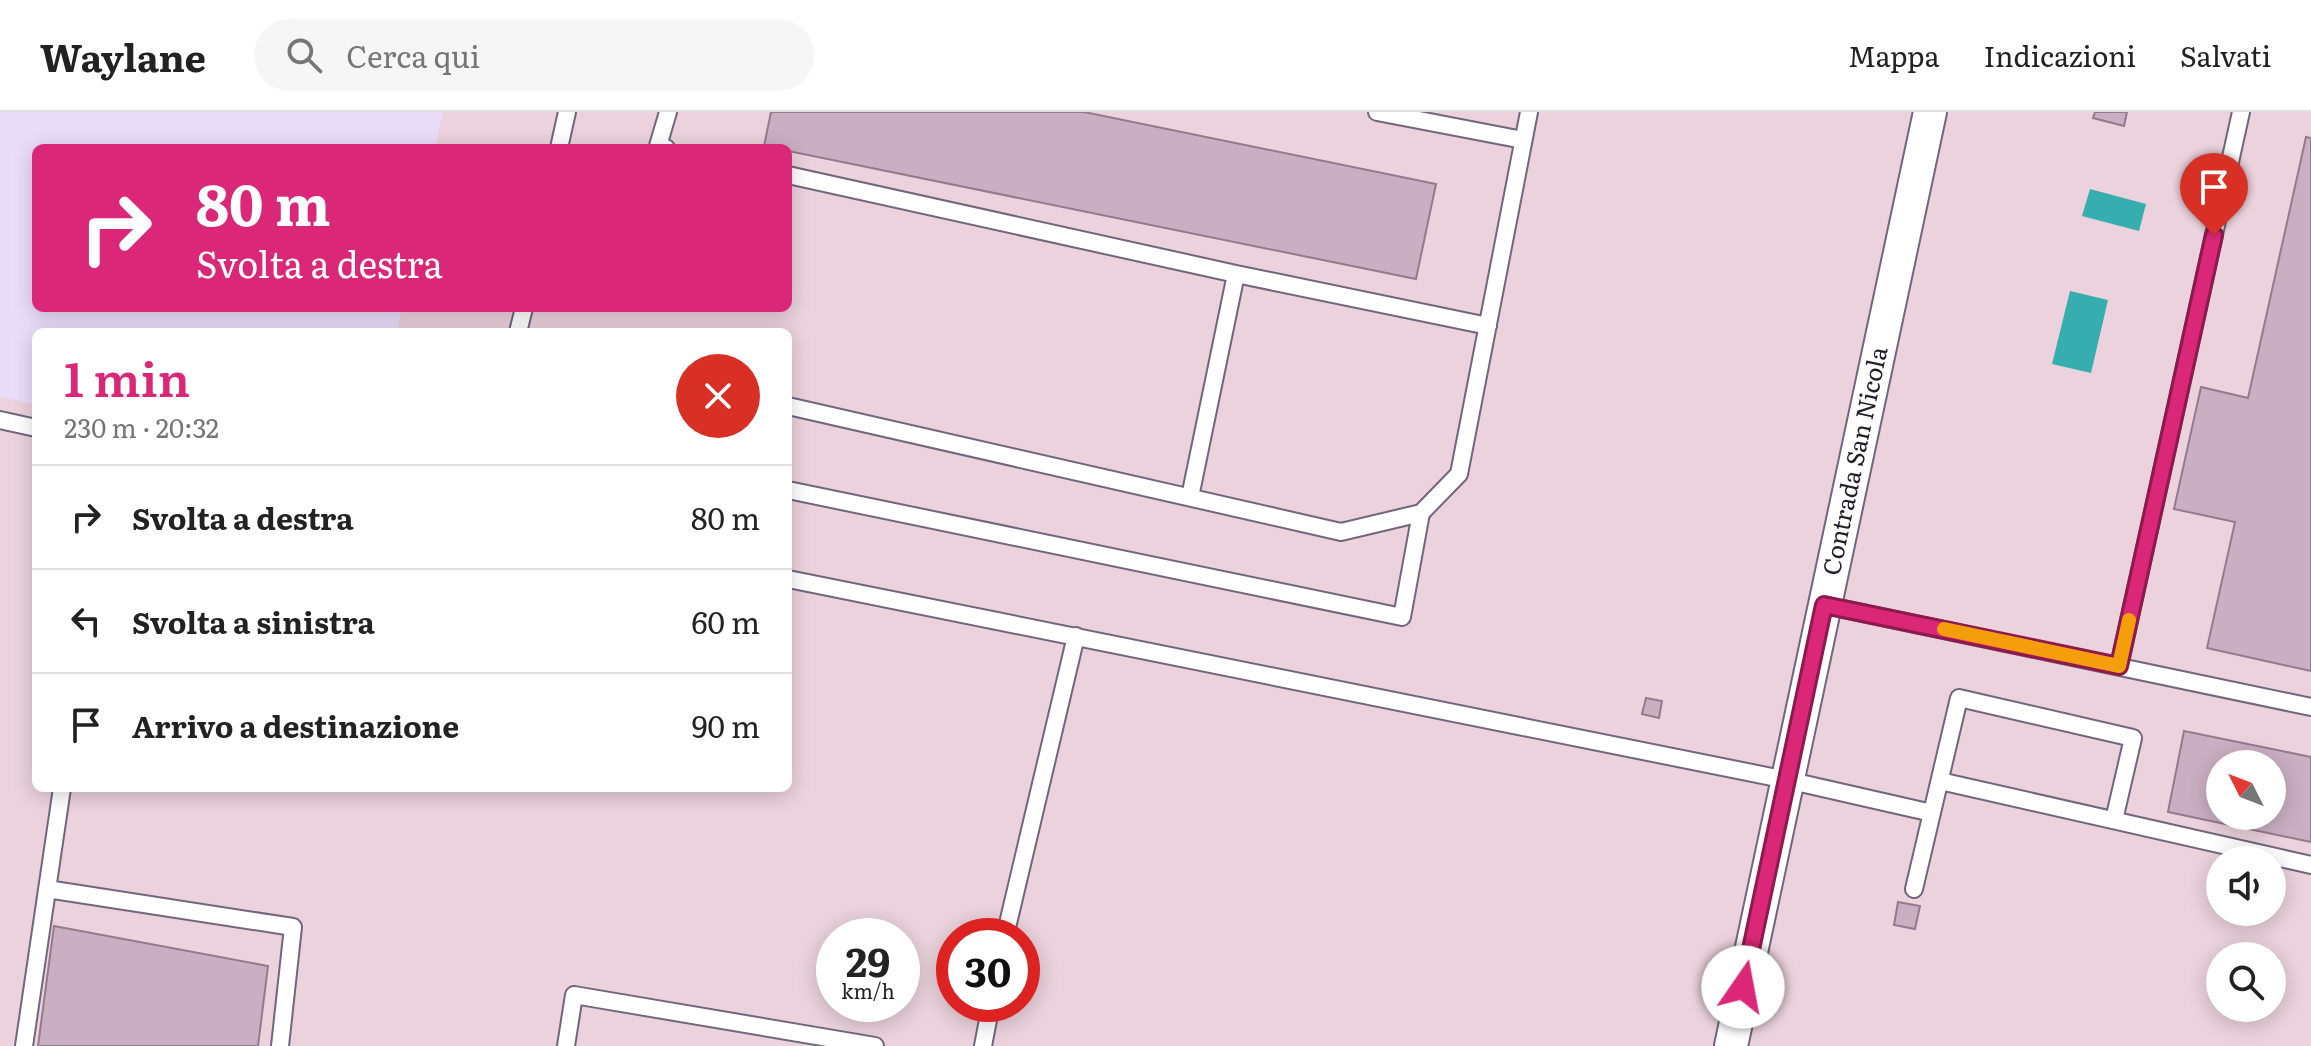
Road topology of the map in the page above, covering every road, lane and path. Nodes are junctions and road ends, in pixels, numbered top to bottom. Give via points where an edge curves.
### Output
1 (567, 112) edge
2 (668, 112) edge
3 (1377, 112) edge
4 (1529, 112) edge
5 (1930, 112) edge
6 (2241, 112) edge
7 (1523, 140) junction
8 (560, 144) edge
9 (659, 144) edge
10 (792, 176) edge
11 (1236, 274) junction
12 (1488, 326) junction
13 (792, 407) edge
14 (0, 420) edge
15 (32, 427) edge
16 (792, 491) edge
17 (1190, 497) junction
18 (1421, 513) junction
19 (792, 580) edge
20 (1824, 605) junction
21 (1076, 636) junction
22 (2119, 666) junction
23 (2311, 707) edge
24 (1787, 780) junction
25 (1940, 781) junction
26 (61, 792) edge
27 (1932, 813) junction
28 (2114, 820) junction
29 (2311, 865) edge
30 (47, 889) junction
31 (1914, 889) dead end
32 (1009, 918) edge
33 (988, 1022) edge
34 (24, 1046) edge
35 (280, 1046) edge
36 (566, 1046) edge
37 (875, 1046) edge
38 (983, 1046) edge
39 (1731, 1046) edge

1 - 8 lane
2 - 9 lane
3 - 7 lane
4 - 7 lane
5 - 20 street, Contrada San Nicola
6 - 22 lane
7 - 12 lane
10 - 11 lane
11 - 12 lane
11 - 17 lane
12 - 18 lane via 1459,474
13 - 17 lane
14 - 15 lane
16 - 18 lane via 1402,617
17 - 18 lane via 1341,532
19 - 21 lane
20 - 22 lane
20 - 24 street, Contrada San Nicola
21 - 24 lane
21 - 32 lane
22 - 23 lane
24 - 27 lane
24 - 39 street, Contrada San Nicola
25 - 27 lane
25 - 28 lane
25 - 28 lane via 1959,698 2133,738
26 - 30 lane
27 - 31 lane
28 - 29 lane
30 - 34 lane
30 - 35 lane via 293,927
33 - 38 lane
36 - 37 lane via 574,995

